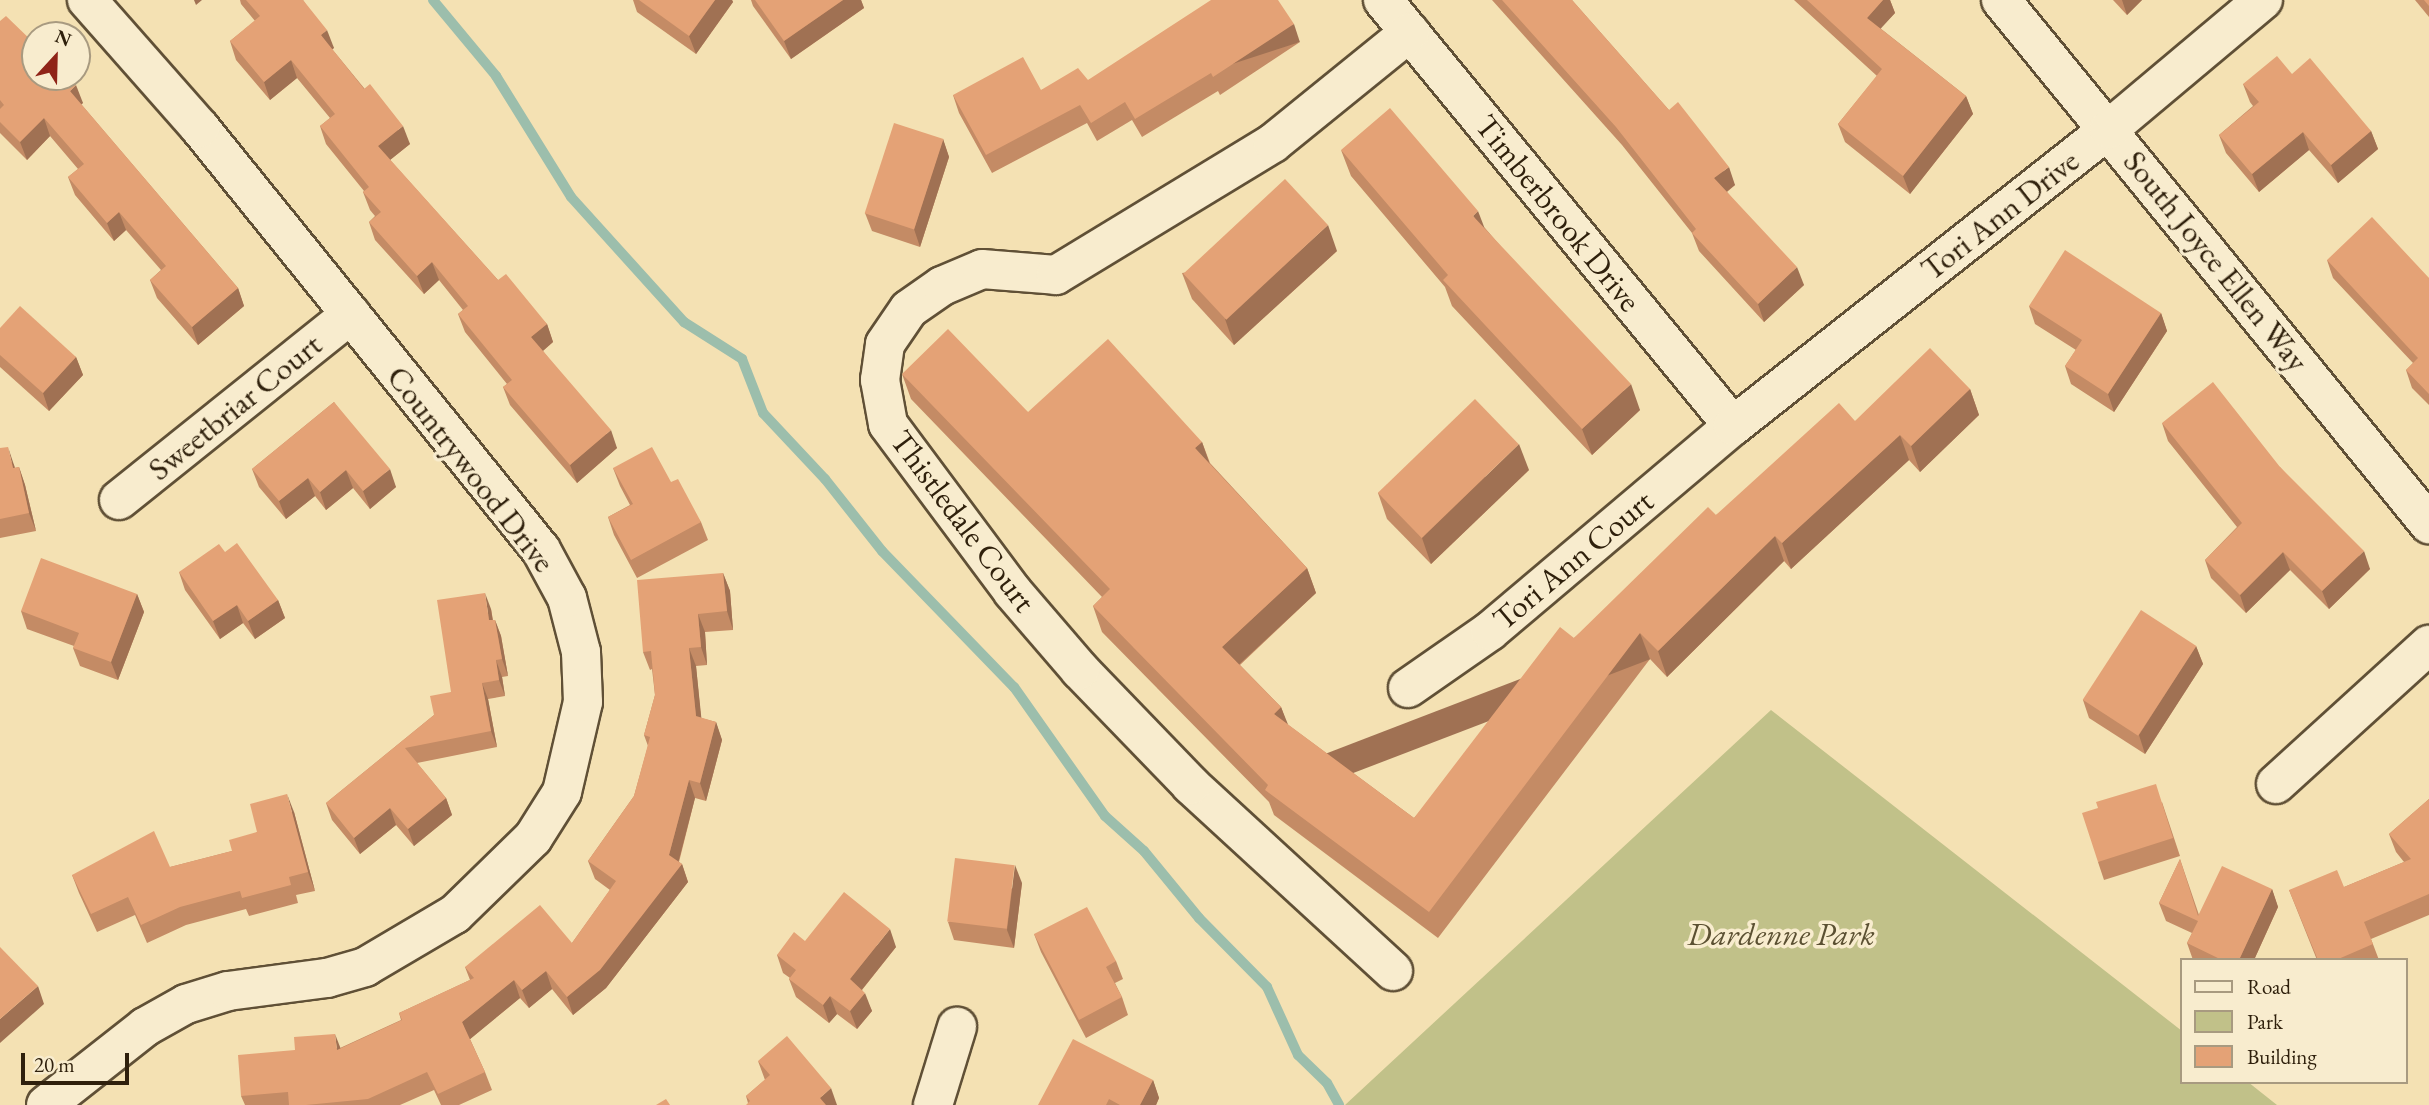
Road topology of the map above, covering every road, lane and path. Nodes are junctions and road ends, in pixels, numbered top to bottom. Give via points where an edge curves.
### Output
1 (87, 0) edge
2 (1384, 0) edge
3 (2001, 0) edge
4 (2263, 0) edge
5 (1410, 32) junction
6 (2109, 129) junction
7 (351, 314) junction
8 (1733, 426) junction
9 (119, 500) dead end
10 (2429, 524) edge
11 (2429, 645) edge
12 (1408, 688) dead end
13 (2276, 784) dead end
14 (1393, 971) dead end
15 (957, 1027) dead end
16 (46, 1105) edge
17 (933, 1105) edge

1 - 7 street, Countrywood Drive via 200,128
2 - 5 street, Timberbrook Drive
3 - 6 street, South Joyce Ellen Way
4 - 6 street, Tori Ann Drive
5 - 8 street, Timberbrook Drive
5 - 14 street, Thistledale Court via 1273,143 1056,275 982,269 942,286 909,309 885,344 880,380 888,424 1013,592 1080,670 1192,785
6 - 8 street, Tori Ann Drive
6 - 10 street, South Joyce Ellen Way
7 - 9 street, Sweetbriar Court
7 - 16 street, Countrywood Drive via 541,550 567,598 580,652 583,702 562,792 533,838 491,884 410,944 365,967 327,978 228,991 186,1004 145,1027
8 - 12 street, Tori Ann Court via 1490,631
11 - 13 street
15 - 17 street

